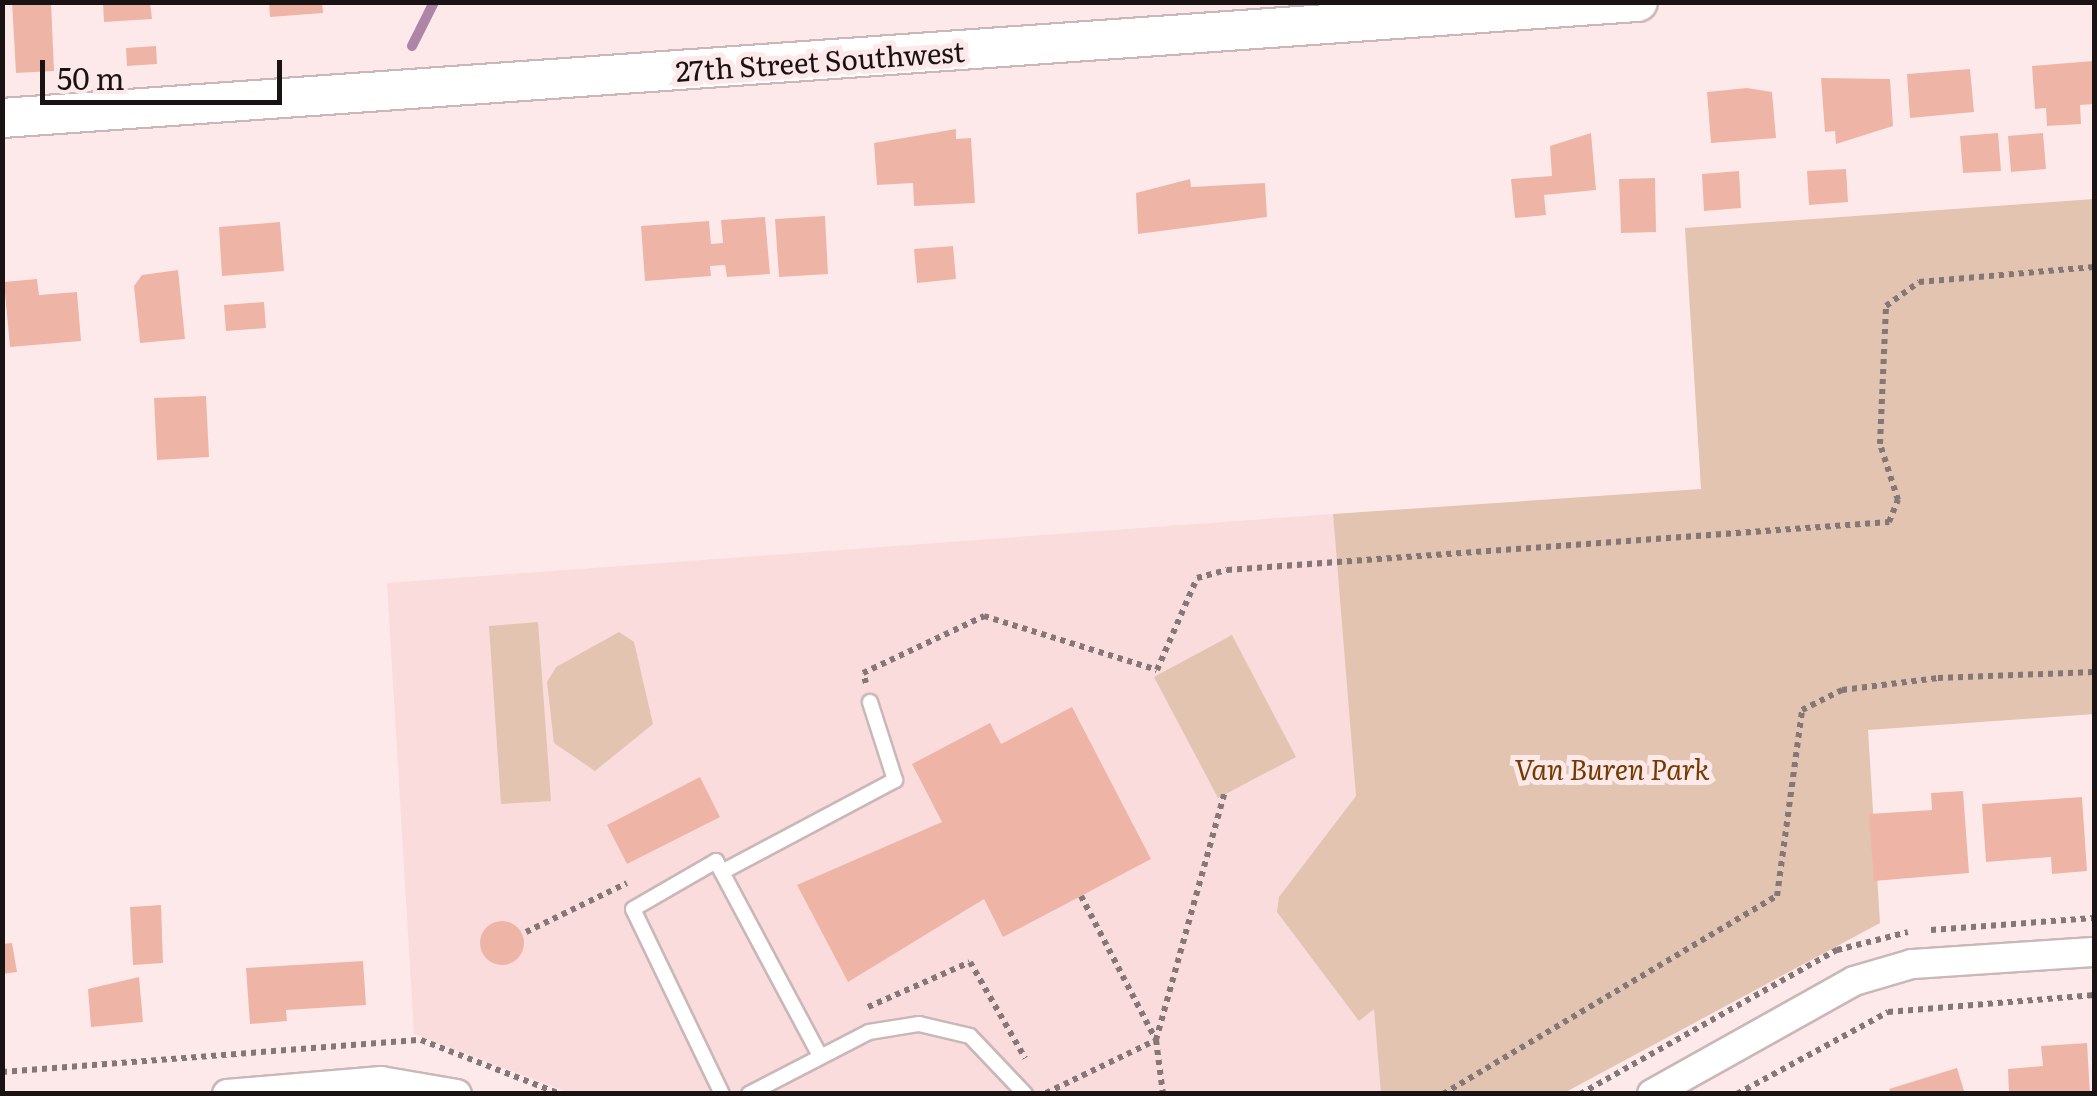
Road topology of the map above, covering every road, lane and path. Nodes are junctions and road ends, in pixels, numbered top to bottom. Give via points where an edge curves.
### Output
1 (1638, 2) edge
2 (2, 118) edge
3 (2094, 267) edge
4 (2094, 672) edge
5 (870, 702) joint
6 (1225, 791) dead end
7 (722, 872) junction
8 (1081, 896) dead end
9 (2094, 952) edge
10 (2094, 994) edge
11 (846, 1016) dead end
12 (1156, 1040) junction
13 (819, 1054) junction
14 (1046, 1093) edge
15 (228, 1094) edge
16 (456, 1094) edge
17 (722, 1094) edge
18 (749, 1094) edge
19 (1025, 1094) edge
20 (1163, 1094) edge
21 (1443, 1094) edge
22 (1652, 1094) edge
23 (1737, 1094) edge

1 - 2 street, 27th Street Southwest
3 - 5 path via 1919,282 1886,306 1880,444 1898,500 1888,522 1227,570 1197,578 1157,670 984,616 863,673
4 - 21 path via 1938,678 1842,690 1802,710 1777,896
5 - 7 lane via 895,780
6 - 12 path
7 - 13 lane
7 - 17 lane via 716,860 633,909
8 - 12 path
9 - 22 street via 1912,964 1854,981
10 - 23 path via 1888,1012
11 - 14 path via 970,962
12 - 14 path
12 - 20 path
13 - 18 lane
13 - 19 lane via 894,1026 947,1026 993,1052
15 - 16 street via 381,1081

